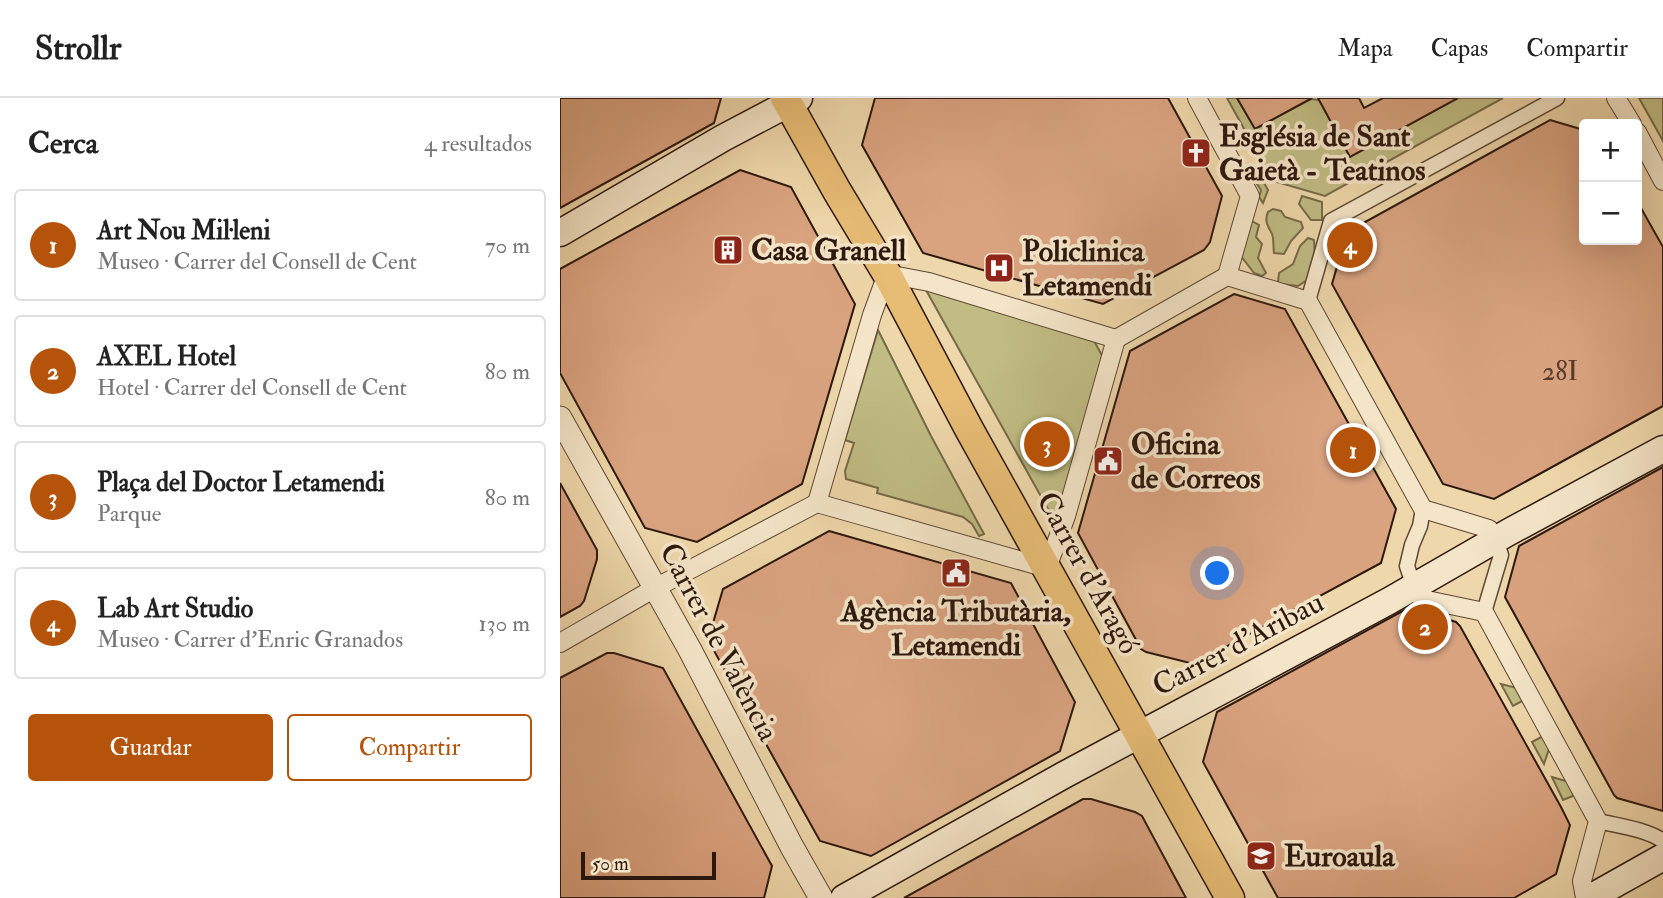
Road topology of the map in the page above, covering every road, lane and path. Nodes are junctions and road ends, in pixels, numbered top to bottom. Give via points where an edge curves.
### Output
1 (1197, 98) edge
2 (1557, 98) edge
3 (1616, 98) edge
4 (791, 100) edge
5 (1629, 119) edge
6 (1642, 141) edge
7 (1663, 181) edge
8 (560, 233) edge
9 (887, 274) junction
10 (1227, 276) junction
11 (1308, 301) junction
12 (1116, 339) junction
13 (560, 418) edge
14 (1663, 449) edge
15 (817, 503) junction
16 (1423, 509) junction
17 (1496, 540) junction
18 (1047, 568) junction
19 (1414, 587) junction
20 (655, 588) junction
21 (1484, 612) junction
22 (560, 643) edge
23 (1139, 735) junction
24 (1598, 821) junction
25 (1663, 842) edge
26 (1663, 857) edge
27 (821, 898) edge
28 (844, 898) edge
29 (1230, 898) edge
30 (1588, 898) edge

1 - 10 street via 1250,196
2 - 11 street via 1331,221
3 - 5 street
4 - 8 main road
4 - 9 main road, Carrer d'Aragó
6 - 7 street
9 - 12 street via 929,282
9 - 15 street
9 - 18 main road, Carrer d'Aragó
10 - 11 street
10 - 12 street
11 - 16 street
12 - 18 street
13 - 20 street, Carrer de València
14 - 17 main road, Carrer d'Aribau
15 - 18 street
15 - 20 street
16 - 17 street via 1489,529
16 - 19 street via 1407,566
17 - 19 main road, Carrer d'Aribau
17 - 21 street via 1501,555
18 - 23 main road, Carrer d'Aragó
19 - 21 street via 1422,599
19 - 23 main road, Carrer d'Aribau
20 - 22 street
20 - 27 street, Carrer de València
21 - 24 street
23 - 28 main road, Carrer d'Aribau
23 - 29 main road, Carrer d'Aragó
24 - 25 street
24 - 30 street via 1582,881
26 - 30 main road

